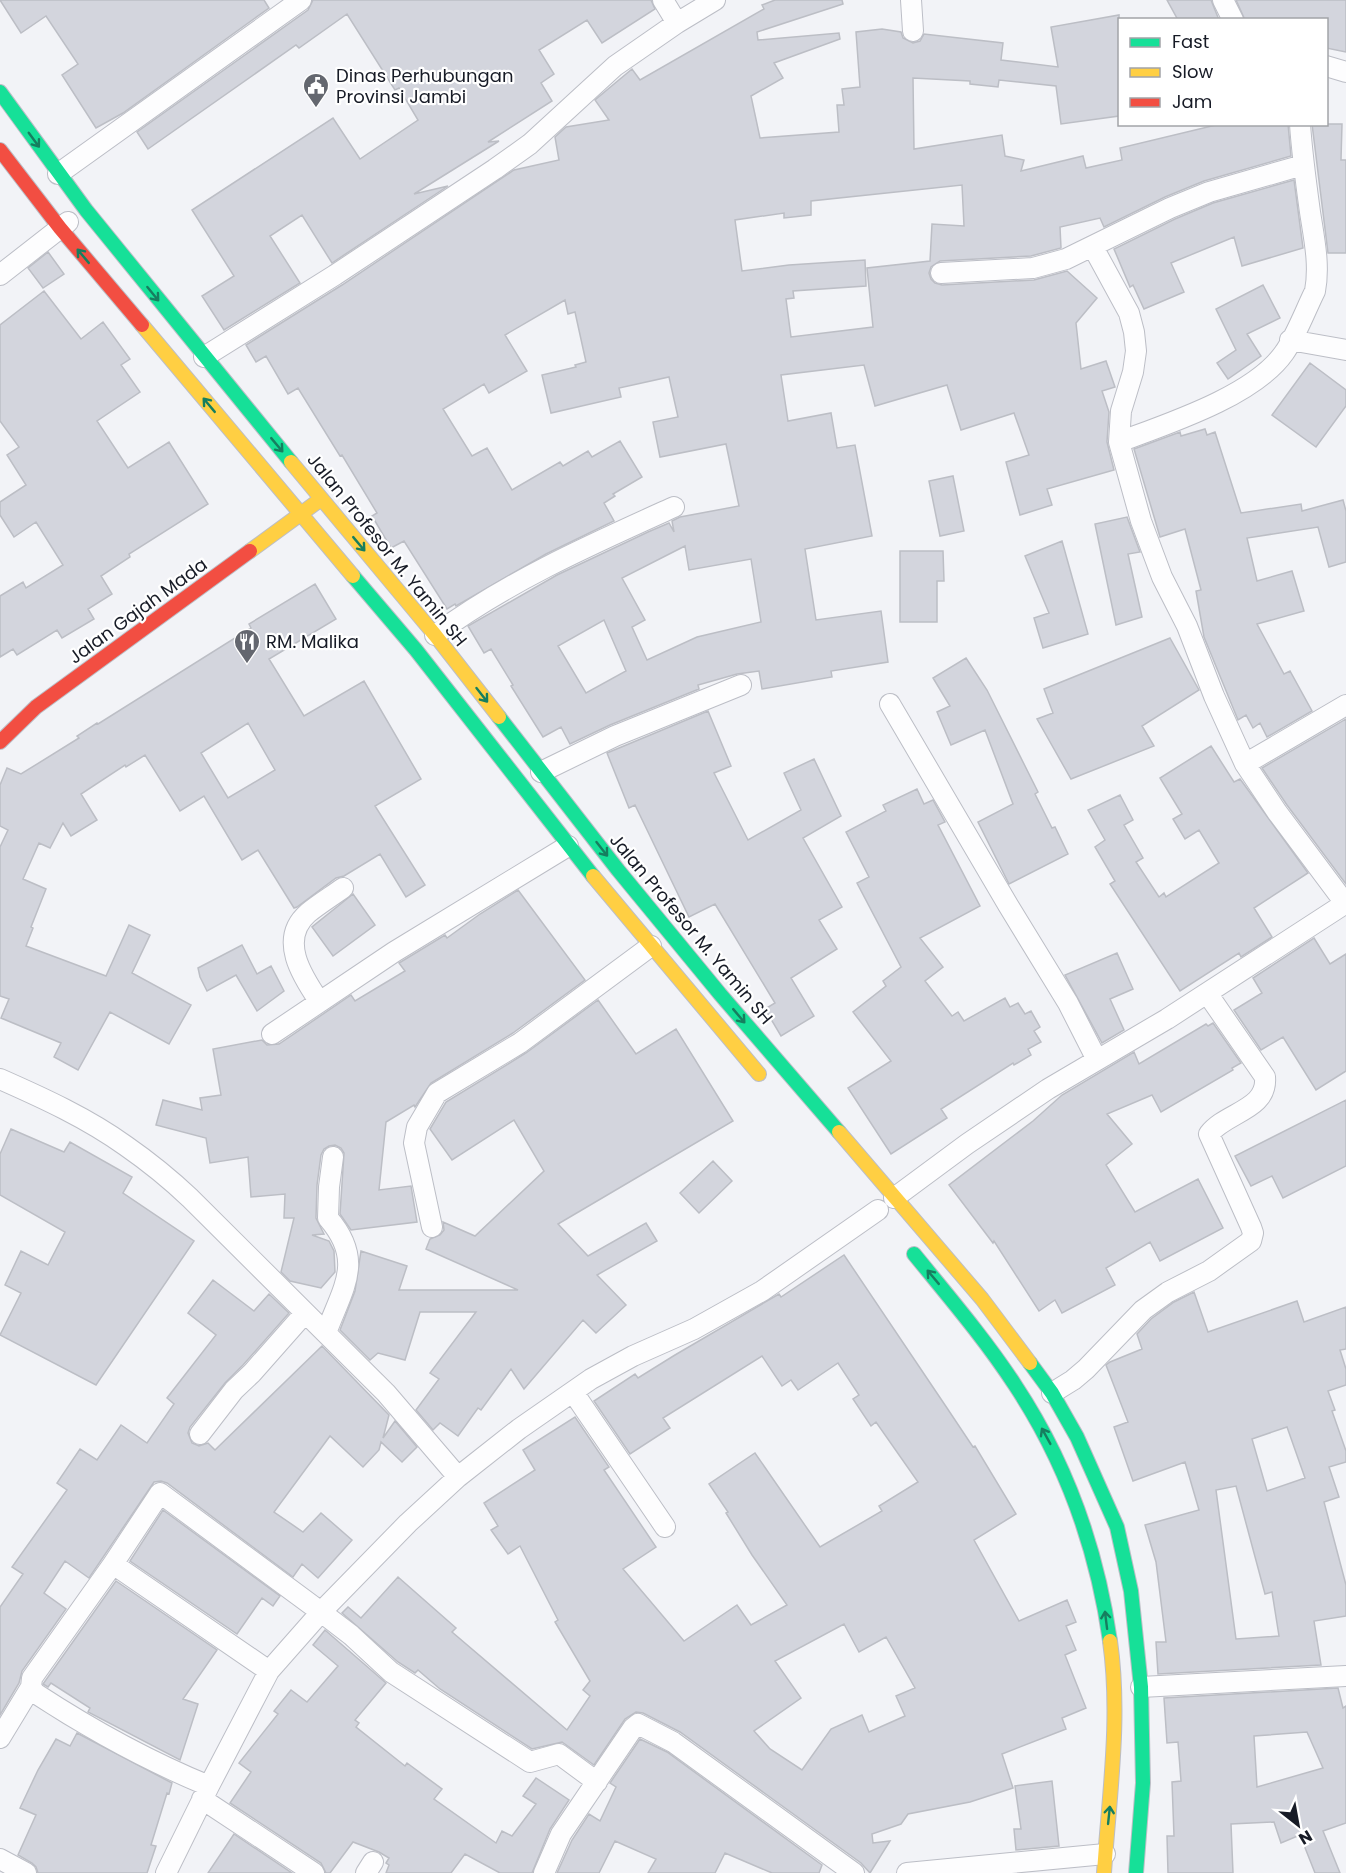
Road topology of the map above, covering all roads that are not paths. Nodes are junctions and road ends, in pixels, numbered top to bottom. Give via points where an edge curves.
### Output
1 (301, 0) edge
2 (663, 0) edge
3 (715, 0) edge
4 (912, 0) edge
5 (1223, 0) edge
6 (1232, 18) edge
7 (677, 22) junction
8 (913, 31) dead end
9 (1328, 67) edge
10 (1346, 72) edge
11 (0, 92) edge
12 (1300, 126) edge
13 (0, 150) edge
14 (1303, 165) junction
15 (58, 174) junction
16 (86, 210) junction
17 (60, 228) junction
18 (1093, 247) junction
19 (941, 273) dead end
20 (0, 275) edge
21 (1290, 340) junction
22 (1346, 350) edge
23 (204, 357) junction
24 (1119, 442) junction
25 (322, 498) junction
26 (674, 507) dead end
27 (301, 514) junction
28 (435, 635) junction
29 (741, 685) dead end
30 (890, 704) dead end
31 (1346, 705) edge
32 (0, 742) edge
33 (1245, 764) junction
34 (541, 772) junction
35 (568, 846) junction
36 (343, 888) dead end
37 (1345, 903) edge
38 (651, 946) junction
39 (1207, 993) junction
40 (720, 994) junction
41 (319, 1001) junction
42 (702, 1008) junction
43 (272, 1034) dead end
44 (1101, 1057) junction
45 (0, 1078) edge
46 (771, 1088) dead end
47 (333, 1157) dead end
48 (894, 1198) junction
49 (878, 1211) dead end
50 (432, 1227) dead end
51 (908, 1247) dead end
52 (305, 1313) junction
53 (326, 1333) junction
54 (573, 1392) junction
55 (1052, 1393) junction
56 (200, 1434) dead end
57 (458, 1477) junction
58 (664, 1527) dead end
59 (113, 1564) junction
60 (321, 1612) junction
61 (269, 1671) junction
62 (1346, 1676) edge
63 (31, 1687) junction
64 (1141, 1687) junction
65 (0, 1738) edge
66 (597, 1782) junction
67 (205, 1793) junction
68 (0, 1859) edge
69 (1104, 1864) edge
70 (26, 1873) edge
71 (166, 1873) edge
72 (314, 1873) edge
73 (544, 1873) edge
74 (854, 1873) edge
75 (907, 1873) edge
76 (1136, 1873) edge

1 - 15 street
2 - 7 street
3 - 7 street
4 - 8 street
5 - 6 street
7 - 23 street via 615,66 559,119 504,163
9 - 10 street
11 -> 15 main road, Jalan Profesor M. Yamin SH
12 - 14 street
13 - 17 main road
14 - 18 street via 1209,192
14 - 21 street via 1317,282
15 - 16 main road, Jalan Profesor M. Yamin SH
16 - 17 street
16 -> 23 main road, Jalan Profesor M. Yamin SH
17 - 20 street
27 -> 17 main road
18 - 19 street via 1033,268
18 - 24 street via 1125,304 1134,332 1136,351 1121,411
21 - 22 street
21 - 24 street via 1266,372 1239,391 1180,420
23 -> 25 main road, Jalan Profesor M. Yamin SH
24 - 33 street via 1141,521 1162,577
25 - 27 main road, Jalan Gajah Mada
25 -> 28 main road, Jalan Profesor M. Yamin SH
26 - 28 street via 572,554 492,597
27 - 32 main road, Jalan Gajah Mada via 36,707
27 - 35 main road via 416,650
28 -> 34 main road, Jalan Profesor M. Yamin SH
29 - 34 street via 615,736
30 - 44 street
31 - 33 street
33 - 37 street
34 -> 40 main road, Jalan Profesor M. Yamin SH
35 - 38 main road
35 - 41 street
36 - 41 street via 308,913 296,932 294,946 299,971
37 - 39 street
38 - 42 main road
38 - 50 street via 520,1043 437,1093 417,1127 414,1143
39 - 44 street
39 - 55 street via 1265,1077 1266,1088 1258,1100 1209,1134 1251,1227 1251,1240 1209,1271 1143,1310 1086,1369
40 - 42 main road
40 -> 48 main road, Jalan Profesor M. Yamin SH
41 - 43 street
42 - 46 main road
44 - 48 street via 985,1131
45 - 52 street via 87,1121 156,1168
47 - 53 street via 328,1218 346,1246 350,1268
48 - 55 main road, Jalan Profesor M. Yamin SH via 982,1299
49 - 54 street via 762,1291 694,1329 633,1356
69 -> 51 main road via 1114,1687 1103,1596 1088,1536 1054,1451 1029,1406
52 - 53 street
52 - 56 street via 234,1390
53 - 57 street via 386,1394
54 - 57 street
54 - 58 street
55 - 64 main road, Jalan Profesor M. Yamin SH via 1077,1437 1117,1527 1131,1591
57 - 60 street
59 - 60 street via 160,1492
59 - 61 street
59 - 63 street via 32,1678
60 - 61 street
60 - 66 street via 391,1672 530,1761 559,1754
61 - 67 street
62 - 64 street
63 - 65 street
63 - 67 street via 101,1734
64 - 76 main road, Jalan Profesor M. Yamin SH via 1143,1783
66 - 73 street via 561,1834
66 - 74 street via 638,1724 674,1742
67 - 71 street
67 - 72 street
68 - 70 street
69 - 75 street

